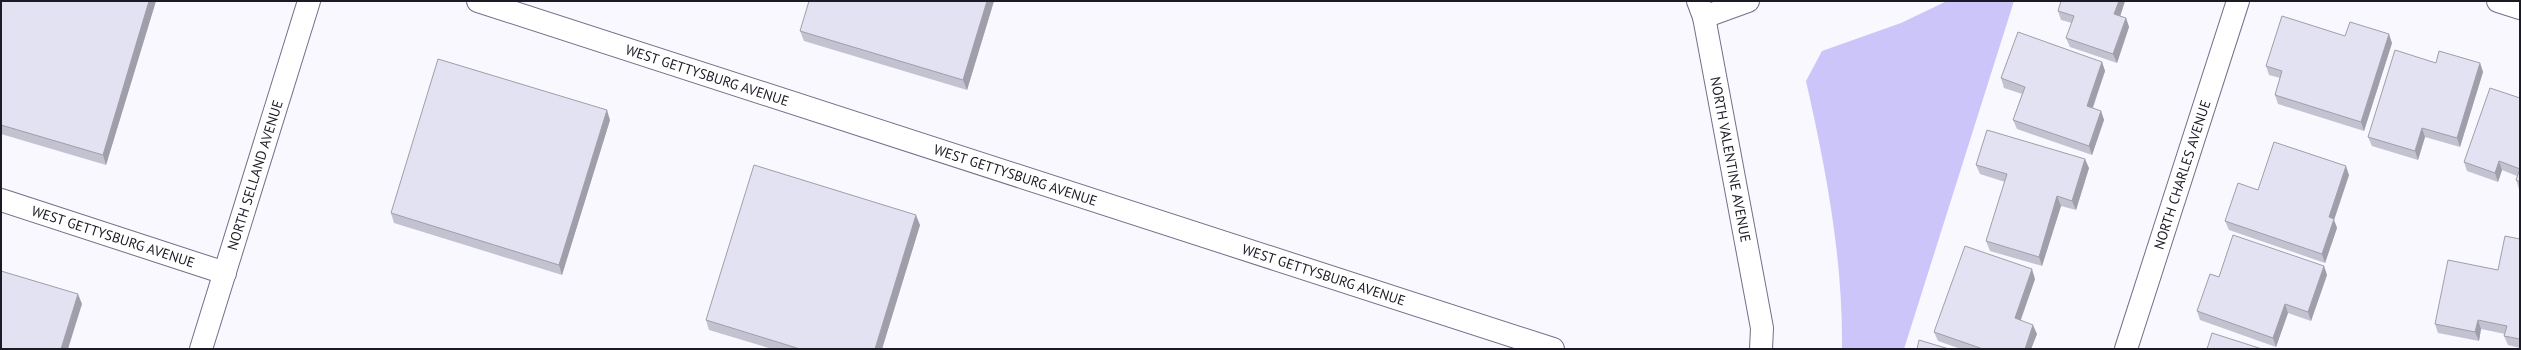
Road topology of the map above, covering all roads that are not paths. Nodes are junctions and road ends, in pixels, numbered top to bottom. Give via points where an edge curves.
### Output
1 (309, 1) edge
2 (478, 1) edge
3 (1748, 1) edge
4 (2238, 1) edge
5 (2498, 1) edge
6 (2520, 8) edge
7 (1701, 9) edge
8 (1, 200) edge
9 (225, 273) junction
10 (201, 349) edge
11 (1553, 349) edge
12 (1760, 349) edge
13 (2126, 349) edge

1 - 9 street, NORTH SELLAND AVENUE
2 - 11 street, WEST GETTYSBURG AVENUE
3 - 7 street, NORTH VALENTINE AVENUE
4 - 13 street, NORTH CHARLES AVENUE
5 - 6 street
7 - 12 street, NORTH VALENTINE AVENUE via 1762,328
8 - 9 street, WEST GETTYSBURG AVENUE
9 - 10 street, NORTH SELLAND AVENUE

